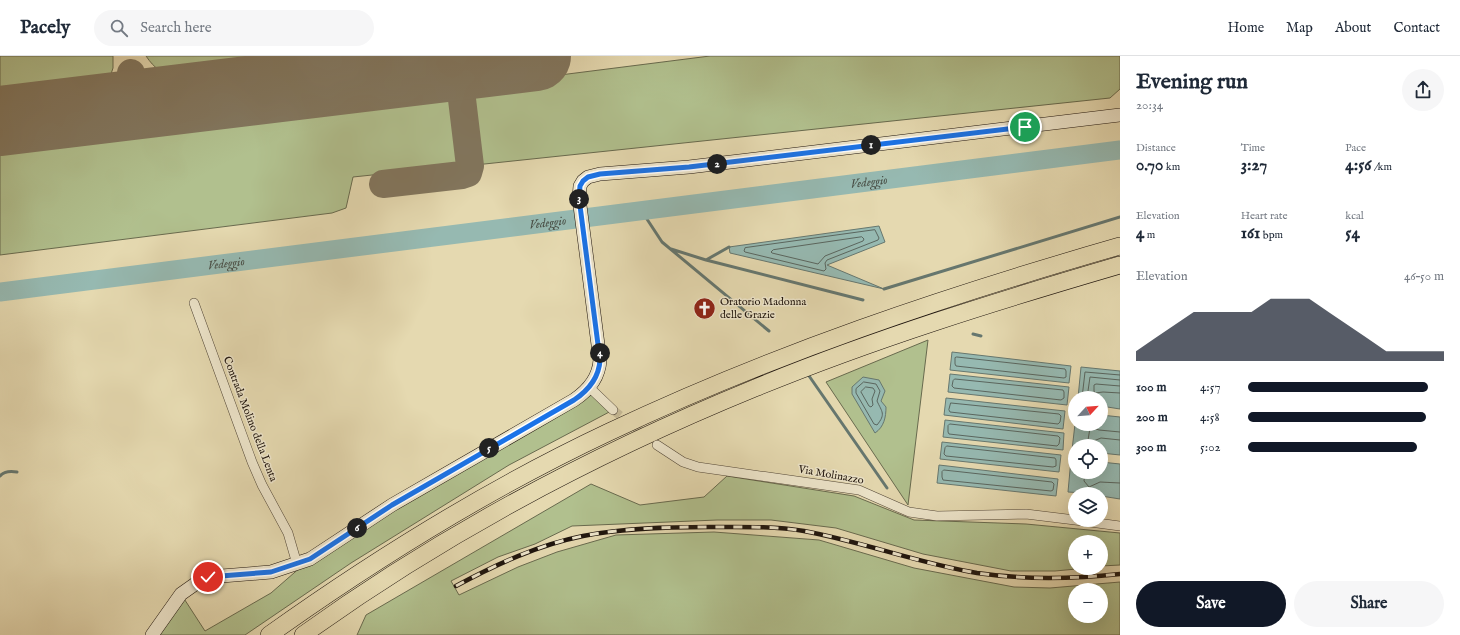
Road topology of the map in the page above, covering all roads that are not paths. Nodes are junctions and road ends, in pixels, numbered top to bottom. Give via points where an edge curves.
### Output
1 (1120, 115) edge
2 (1120, 246) edge
3 (1120, 265) edge
4 (194, 303) dead end
5 (589, 387) junction
6 (613, 410) tunnel mouth
7 (657, 445) dead end
8 (1068, 519) edge
9 (1108, 524) edge
10 (1120, 526) edge
11 (297, 564) junction
12 (152, 635) edge
13 (269, 635) edge
14 (303, 635) edge

1 - 5 street via 689,167 600,174 585,179 580,186 579,198 600,360 598,373
2 - 13 highway via 931,304 829,340 746,371 608,432 454,514 347,581
3 - 14 highway via 949,318 836,357 756,387 677,421 569,472 466,529 372,587
4 - 11 street, Contrada Molino della Lenta via 252,462 288,533
5 - 6 street
5 - 11 street via 574,400 392,505 310,559
7 - 8 street, Via Molinazzo via 683,462 698,468 858,490 910,512 937,516 1026,514
9 - 10 street, Via Molinazzo
11 - 12 street via 271,572 208,577 181,594

